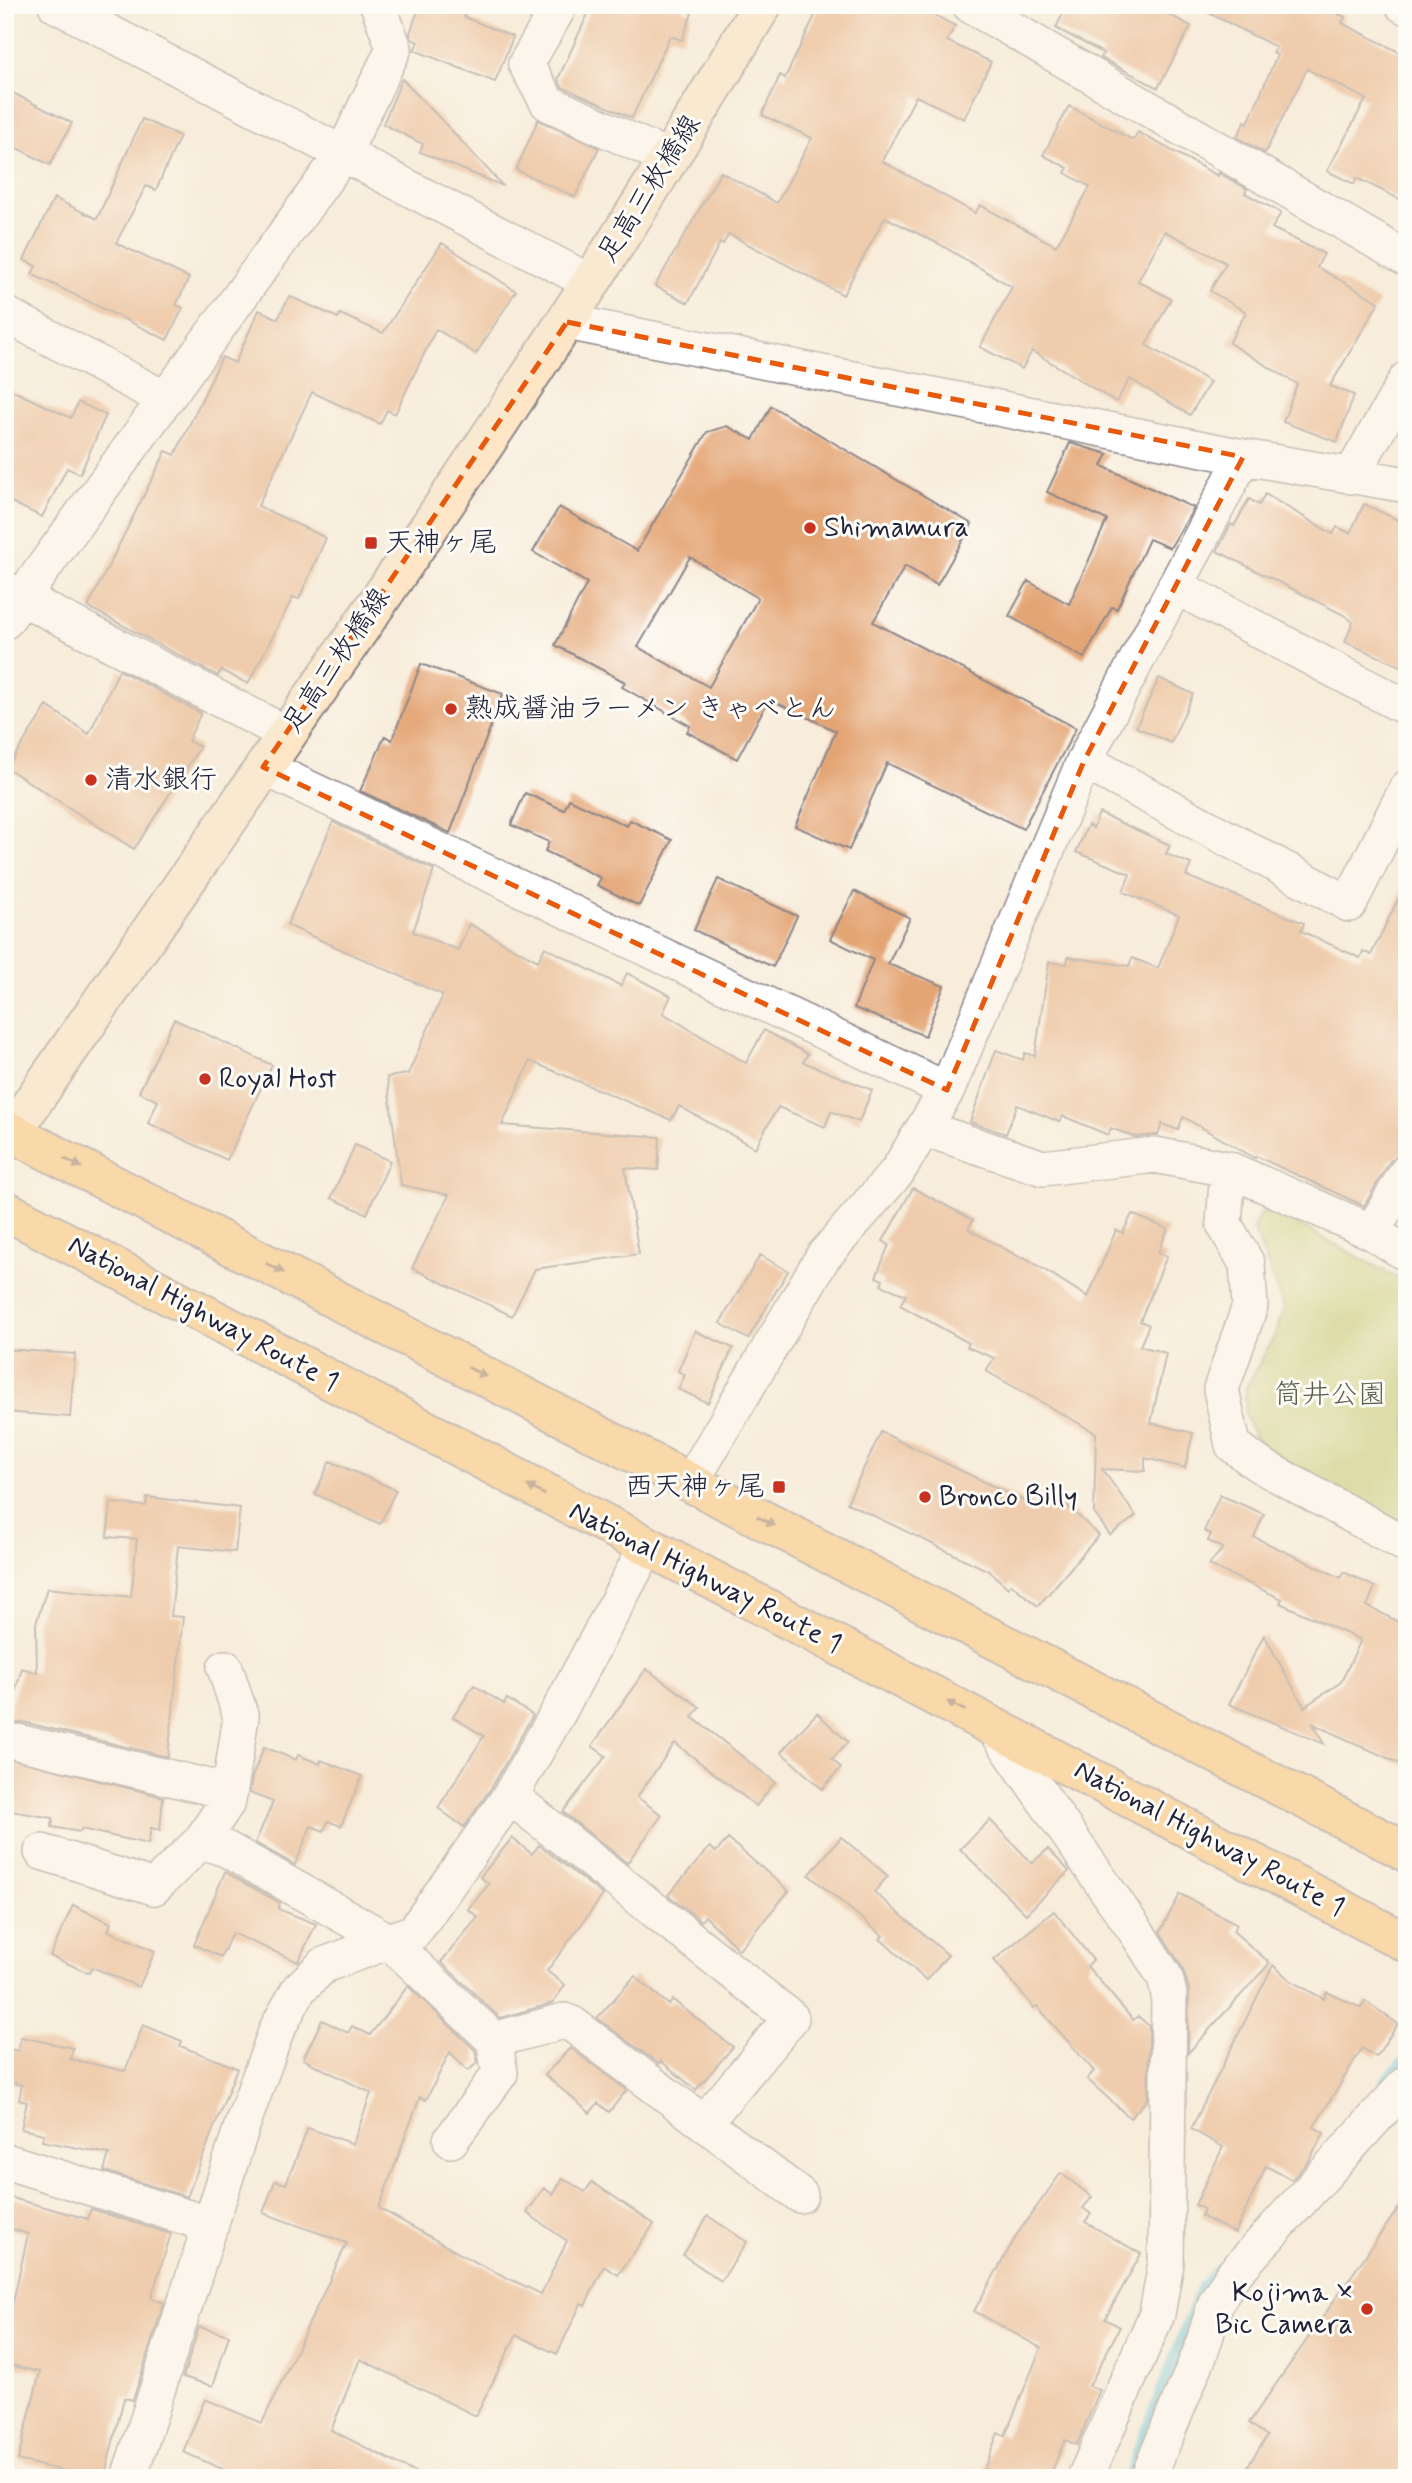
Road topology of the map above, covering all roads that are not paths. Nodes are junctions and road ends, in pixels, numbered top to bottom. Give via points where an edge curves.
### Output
1 (56, 5) edge
2 (378, 5) edge
3 (560, 5) edge
4 (762, 5) edge
5 (970, 5) edge
6 (343, 154) junction
7 (671, 159) junction
8 (1407, 259) edge
9 (592, 283) junction
10 (5, 314) edge
11 (567, 322) junction
12 (1407, 379) edge
13 (165, 399) junction
14 (1242, 457) junction
15 (1352, 476) junction
16 (1407, 485) edge
17 (1175, 586) junction
18 (11, 603) edge
19 (1407, 708) edge
20 (288, 734) junction
21 (1084, 761) junction
22 (263, 767) junction
23 (1407, 788) edge
24 (947, 1090) junction
25 (926, 1129) junction
26 (9, 1130) edge
27 (1227, 1169) junction
28 (1407, 1172) edge
29 (5, 1210) edge
30 (1372, 1232) junction
31 (1407, 1254) edge
32 (691, 1482) junction
33 (1407, 1545) edge
34 (646, 1548) junction
35 (225, 1668) dead end
36 (993, 1726) junction
37 (18, 1742) dead end
38 (230, 1792) junction
39 (510, 1796) junction
40 (201, 1841) junction
41 (42, 1852) dead end
42 (1407, 1852) edge
43 (390, 1942) junction
44 (1407, 1943) edge
45 (494, 2040) junction
46 (1407, 2083) edge
47 (704, 2123) junction
48 (451, 2140) dead end
49 (5, 2161) edge
50 (800, 2195) dead end
51 (211, 2225) junction
52 (129, 2478) edge
53 (1085, 2478) edge
54 (1148, 2478) edge

1 - 6 street
2 - 6 street via 394,48
3 - 7 street via 526,64 548,103
4 - 7 main road, 足高三枚橋線
5 - 8 street
6 - 9 street
6 - 13 street
7 - 9 main road, 足高三枚橋線
9 - 11 main road, 足高三枚橋線
10 - 13 street
11 - 14 street
11 - 20 main road, 足高三枚橋線
12 - 15 street
13 - 18 street
14 - 15 street
14 - 17 street
15 - 16 street
17 - 19 street
17 - 21 street
18 - 20 street
20 - 22 main road, 足高三枚橋線
21 - 23 street via 1349,904
21 - 24 street
22 - 24 street
22 - 26 main road, 足高三枚橋線
24 - 25 street
25 - 27 street via 1043,1168 1155,1155
25 - 32 street via 897,1172 823,1257
26 -> 32 highway
27 - 30 street
27 - 33 street via 1224,1224 1247,1264 1250,1306 1221,1389 1233,1445 1258,1464
28 - 30 street
34 -> 29 highway, National Highway Route 1
30 - 31 street
32 -> 42 highway
36 -> 34 highway, National Highway Route 1
34 - 39 street
35 - 38 street via 241,1717
36 - 44 highway, National Highway Route 1
36 - 53 street via 1139,1936 1165,1977 1169,1994 1166,2263 1157,2315
37 - 38 street
38 - 40 street
39 - 43 street via 414,1932
39 - 47 street via 790,2018
40 - 41 street via 154,1887
40 - 43 street via 226,1849
43 - 45 street
43 - 51 street via 324,1965 299,1989 277,2029
45 - 47 street via 565,2021
45 - 48 street via 500,2073
46 - 54 street via 1232,2276 1216,2302 1201,2351
47 - 50 street
49 - 51 street
51 - 52 street

